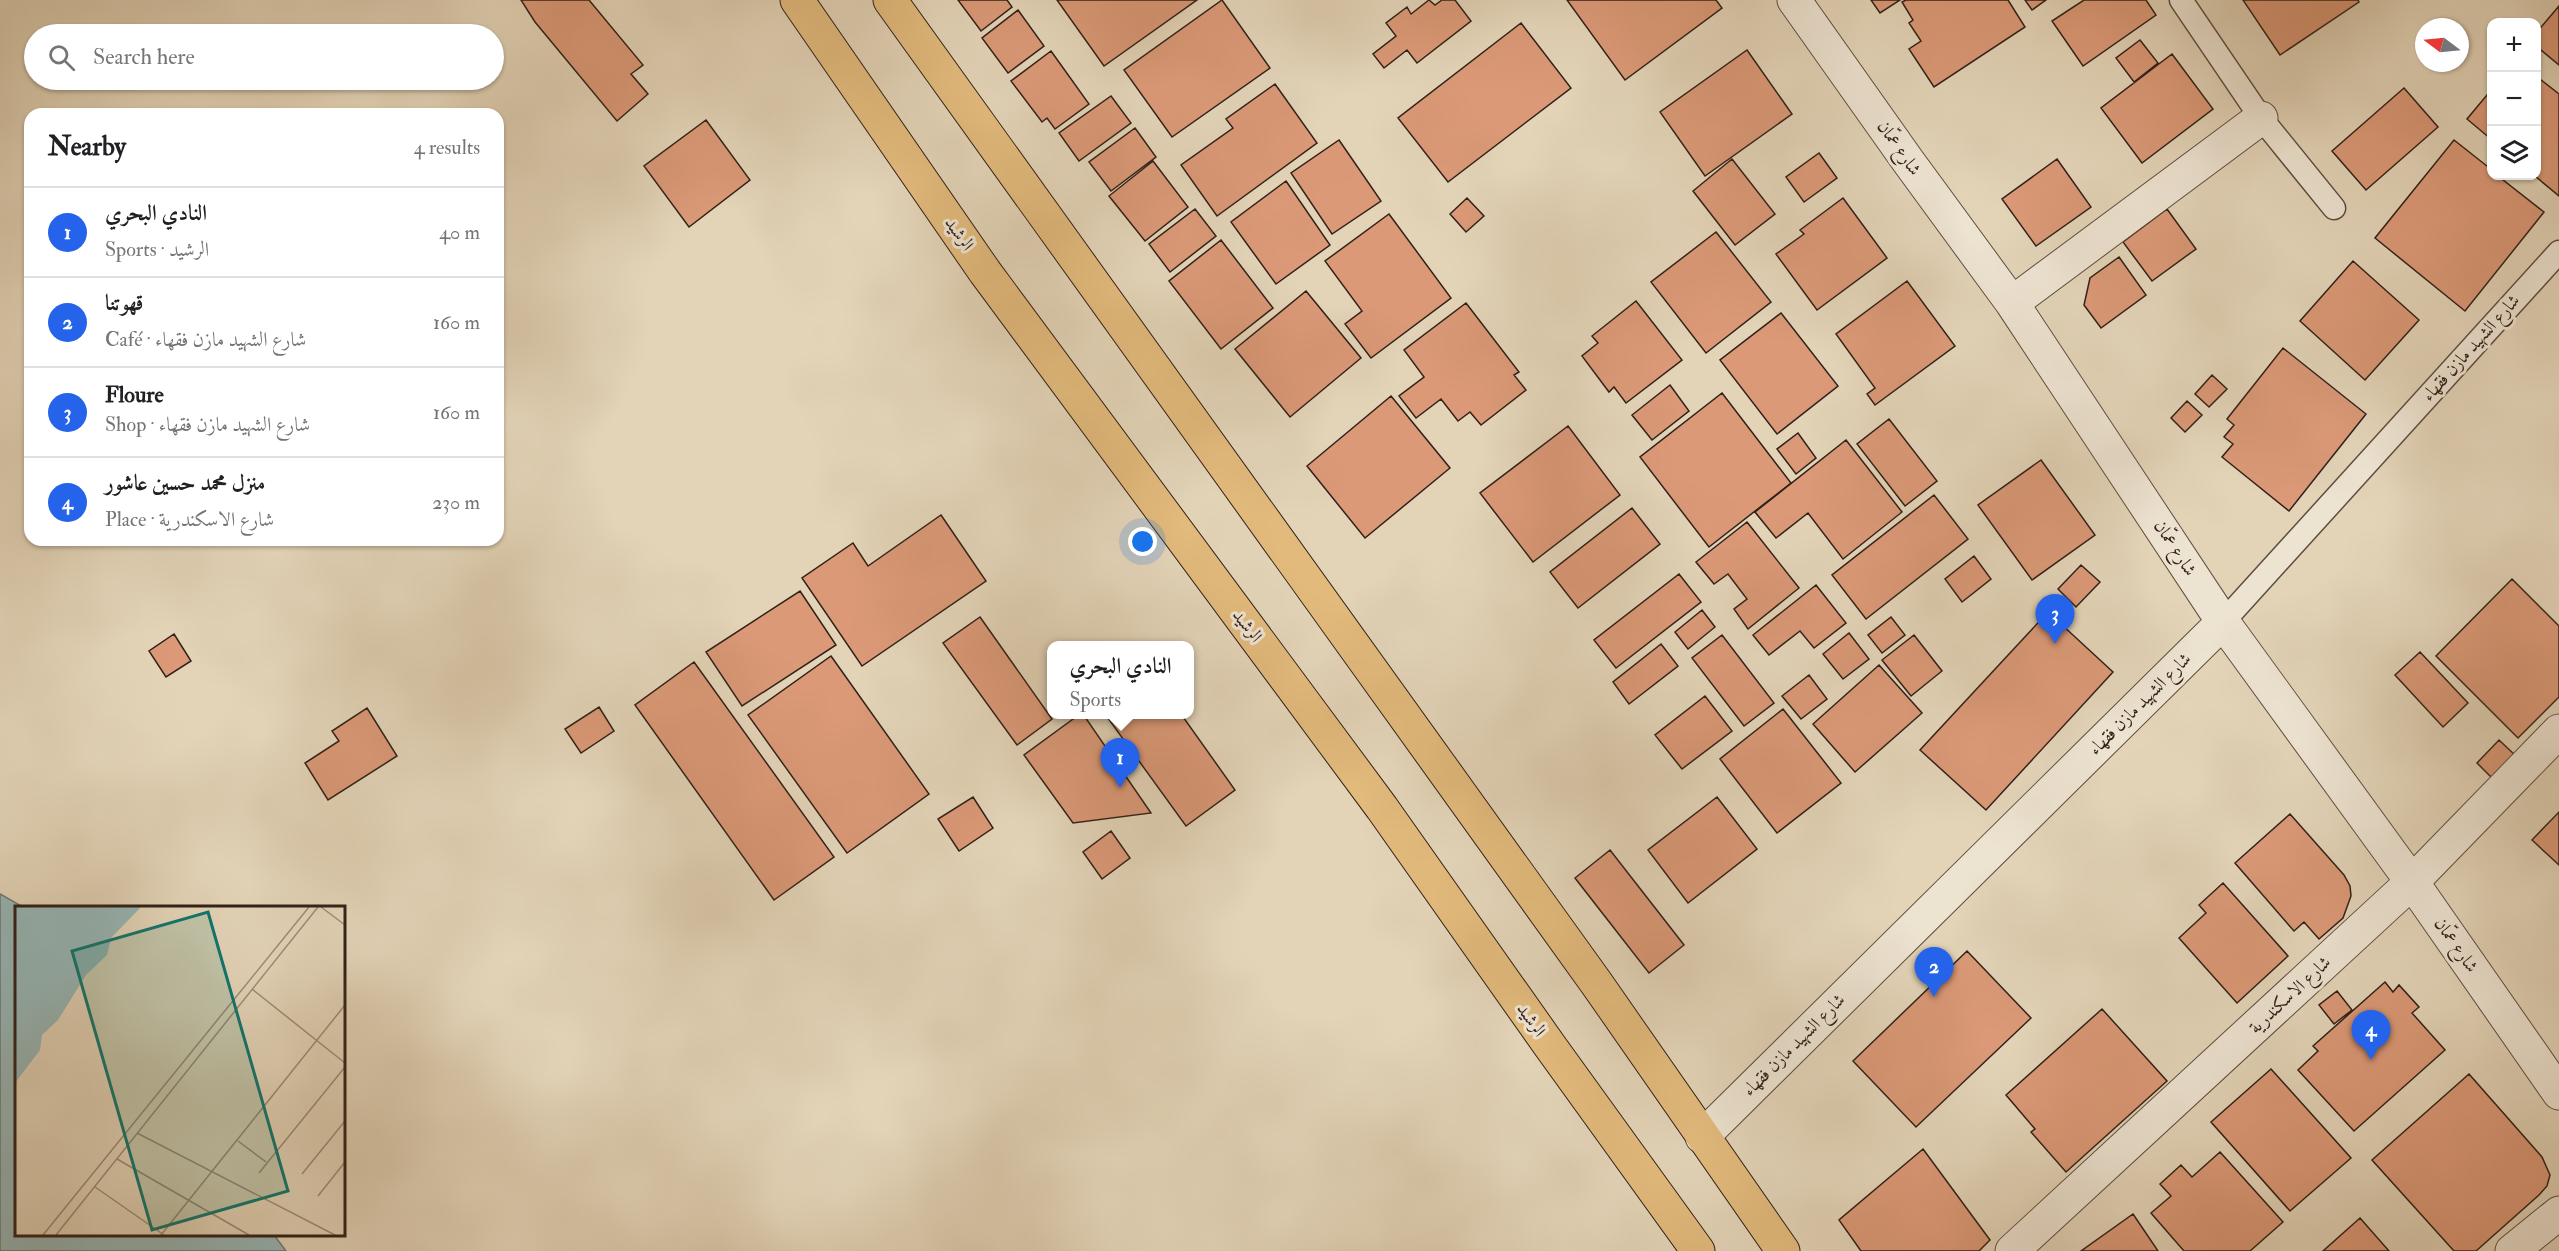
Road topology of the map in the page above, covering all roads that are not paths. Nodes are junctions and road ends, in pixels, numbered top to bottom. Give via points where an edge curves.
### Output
1 (797, 0) edge
2 (890, 0) edge
3 (1794, 0) edge
4 (2181, 0) edge
5 (2261, 118) junction
6 (2334, 208) dead end
7 (2559, 252) edge
8 (2012, 303) junction
9 (2223, 622) junction
10 (2559, 731) edge
11 (2412, 882) junction
12 (2559, 1093) edge
13 (1702, 1137) junction
14 (2559, 1213) edge
15 (1698, 1251) edge
16 (1783, 1251) edge
17 (2012, 1251) edge
18 (2512, 1251) edge

1 - 15 main road, الرشيد via 985,272 1382,808
2 - 13 main road via 1597,984
3 - 8 street, شارع عمّان
4 - 5 lane
5 - 6 lane
5 - 8 street
7 - 9 lane, شارع الشهيد مازن فقهاء
8 - 9 street, شارع عمّان
9 - 11 street, شارع عمّان
9 - 13 street, شارع الشهيد مازن فقهاء
10 - 11 street, شارع الاسكندرية
11 - 12 street, شارع عمّان
11 - 17 street, شارع الاسكندرية
13 - 16 main road
14 - 18 street

